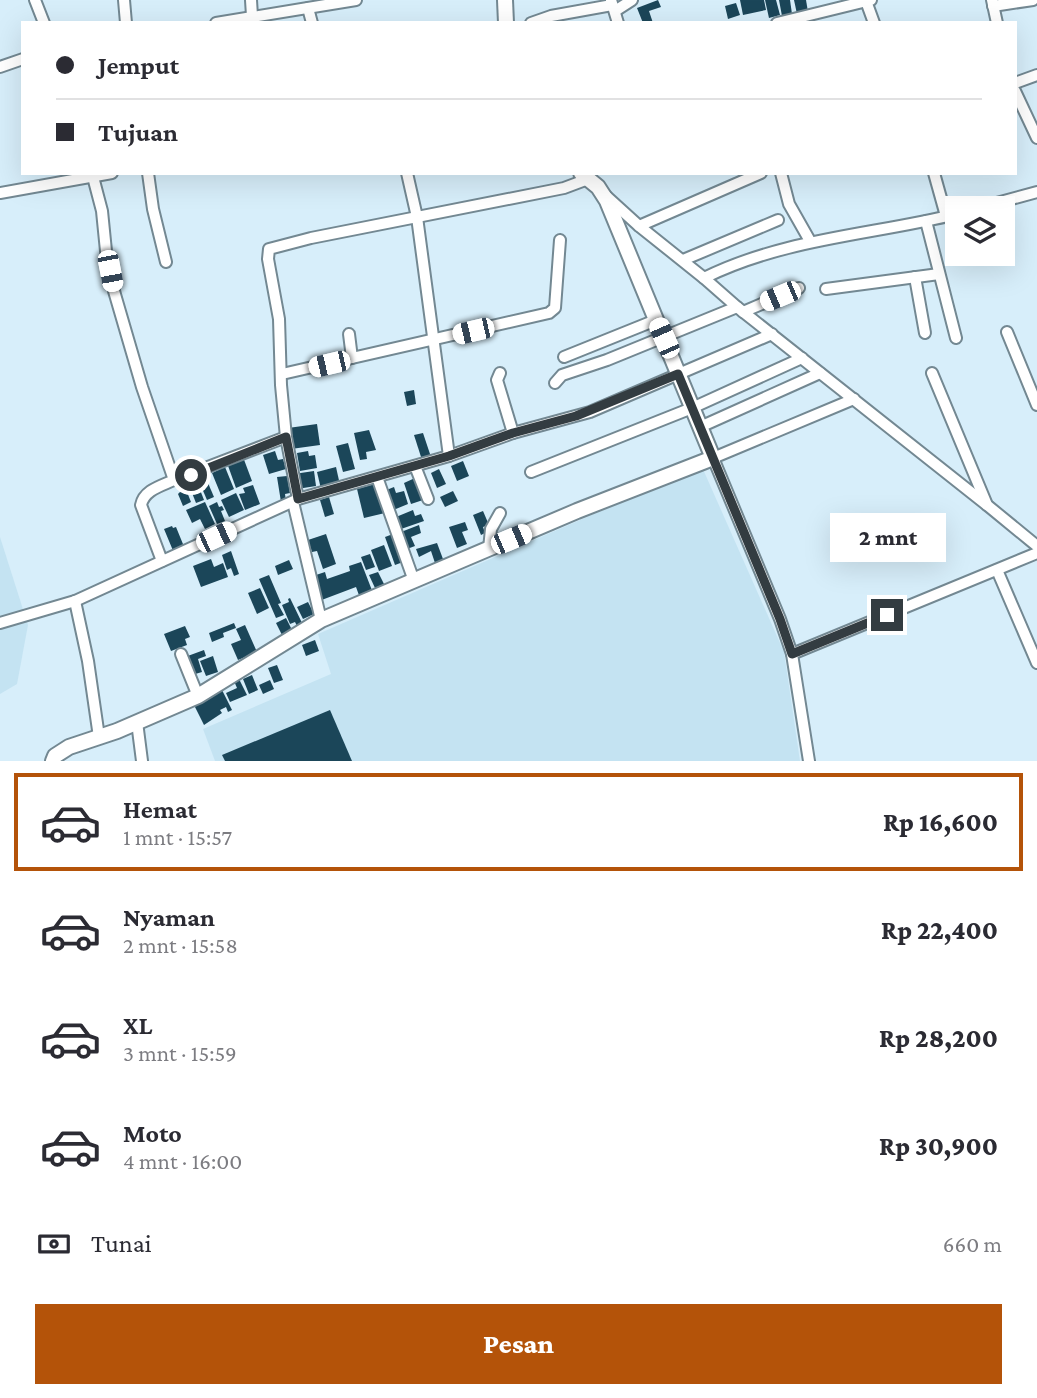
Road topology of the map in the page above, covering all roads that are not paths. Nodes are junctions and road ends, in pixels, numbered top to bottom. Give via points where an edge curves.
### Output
1 (35, 0) edge
2 (124, 0) edge
3 (251, 0) edge
4 (356, 0) edge
5 (505, 0) edge
6 (632, 0) edge
7 (1033, 0) edge
8 (869, 1) edge
9 (993, 3) edge
10 (308, 8) junction
11 (614, 10) edge
12 (252, 16) junction
13 (822, 18) edge
14 (43, 21) edge
15 (126, 21) edge
16 (226, 21) edge
17 (311, 21) edge
18 (506, 21) edge
19 (537, 21) edge
20 (795, 21) edge
21 (874, 21) edge
22 (997, 21) edge
23 (21, 59) edge
24 (0, 67) edge
25 (1037, 75) edge
26 (1017, 82) edge
27 (1017, 96) edge
28 (1037, 138) edge
29 (93, 175) edge
30 (148, 175) edge
31 (407, 175) edge
32 (756, 175) edge
33 (782, 175) edge
34 (935, 175) edge
35 (585, 176) edge
36 (1037, 192) edge
37 (0, 193) edge
38 (603, 193) junction
39 (1015, 198) edge
40 (945, 200) edge
41 (945, 216) edge
42 (417, 217) junction
43 (778, 220) dead end
44 (926, 221) junction
45 (639, 226) junction
46 (560, 240) dead end
47 (809, 241) junction
48 (683, 260) junction
49 (166, 262) dead end
50 (940, 274) junction
51 (915, 277) junction
52 (704, 278) junction
53 (799, 288) dead end
54 (826, 289) dead end
55 (740, 309) junction
56 (656, 320) junction
57 (1007, 332) dead end
58 (925, 333) dead end
59 (349, 334) dead end
60 (772, 334) junction
61 (664, 338) junction
62 (956, 338) dead end
63 (432, 340) junction
64 (352, 358) junction
65 (564, 358) dead end
66 (802, 358) junction
67 (500, 373) dead end
68 (820, 373) junction
69 (932, 373) dead end
70 (282, 374) junction
71 (678, 374) junction
72 (555, 383) dead end
73 (855, 398) junction
74 (1037, 405) edge
75 (692, 408) junction
76 (700, 427) junction
77 (513, 433) junction
78 (286, 437) junction
79 (449, 456) junction
80 (713, 457) junction
81 (415, 466) junction
82 (531, 472) dead end
83 (377, 477) junction
84 (174, 480) junction
85 (428, 499) dead end
86 (295, 500) junction
87 (987, 505) junction
88 (500, 513) dead end
89 (1037, 546) edge
90 (489, 549) junction
91 (1037, 554) edge
92 (162, 561) junction
93 (997, 570) junction
94 (414, 581) junction
95 (75, 601) junction
96 (321, 620) junction
97 (0, 623) edge
98 (181, 654) dead end
99 (792, 654) junction
100 (1037, 663) edge
101 (198, 696) junction
102 (137, 722) junction
103 (99, 737) junction
104 (53, 761) edge
105 (142, 761) edge
106 (808, 761) edge

1 - 14 street
2 - 15 street
3 - 12 street
4 - 10 street
5 - 18 street
6 - 11 street
7 - 9 street
8 - 13 street
8 - 21 street
9 - 22 street
10 - 12 street
10 - 17 street
11 - 19 street
12 - 16 street
13 - 20 street
23 - 24 street
25 - 26 street
27 - 28 street
29 - 37 street
29 - 84 street via 114,291
30 - 49 street
31 - 42 street
32 - 45 street
33 - 47 street via 789,204
34 - 40 street
35 - 38 street
35 - 42 street via 564,188
36 - 39 street
38 - 45 street
38 - 56 street
41 - 44 street
42 - 63 street
42 - 70 street via 269,248
43 - 48 street
44 - 47 street
44 - 50 street
45 - 48 street
46 - 63 street via 552,312
47 - 52 street
48 - 52 street
50 - 51 street
50 - 62 street
51 - 54 street
51 - 58 street
52 - 55 street
53 - 55 street
55 - 60 street
55 - 61 street
56 - 61 street
56 - 65 street
57 - 74 street
59 - 64 street
60 - 66 street
60 - 71 street
61 - 71 street
61 - 72 street via 562,375
63 - 64 street
63 - 79 street
64 - 70 street
66 - 68 street
66 - 75 street
67 - 77 street via 497,380
68 - 73 street
68 - 76 street
69 - 87 street
70 - 78 street
71 - 75 street
71 - 77 street via 590,412
73 - 80 street
73 - 87 street
75 - 76 street
75 - 82 street
76 - 80 street
77 - 79 street
78 - 84 street
78 - 86 street
79 - 81 street
80 - 90 street
80 - 99 street
81 - 83 street
81 - 85 street
83 - 86 street
83 - 94 street
84 - 92 street via 149,492 141,505
86 - 92 street
86 - 96 street
87 - 89 street
88 - 90 street via 491,528
90 - 94 street
91 - 93 street
92 - 95 street
93 - 99 street
93 - 100 street
94 - 96 street
95 - 97 street
95 - 103 street
96 - 101 street
98 - 101 street
99 - 106 street
101 - 102 street
102 - 103 street
102 - 105 street
103 - 104 street via 60,751

